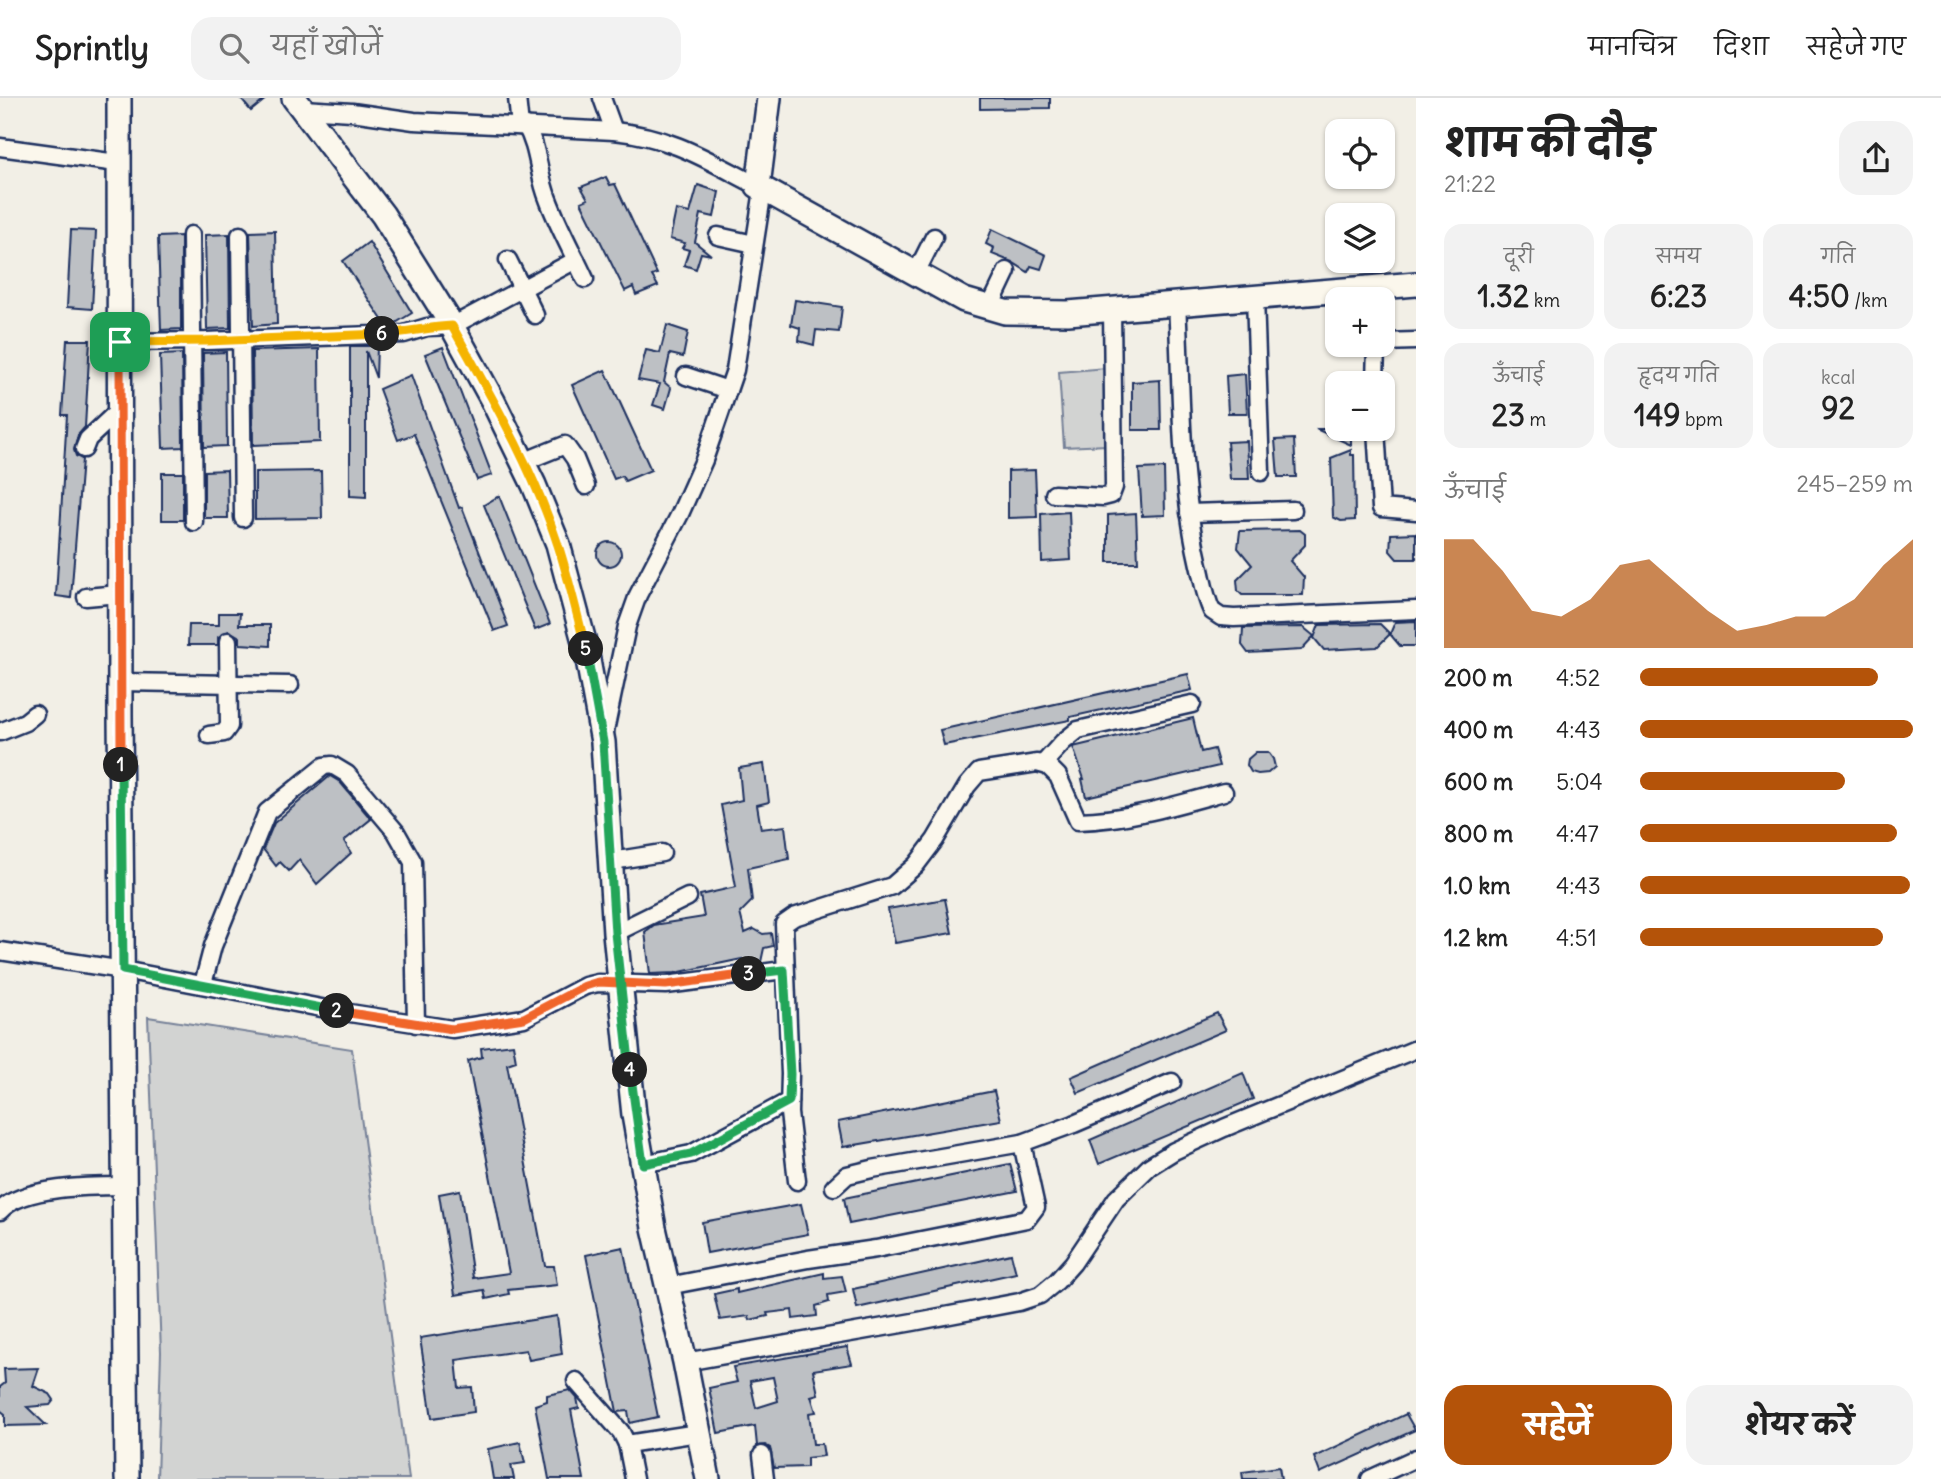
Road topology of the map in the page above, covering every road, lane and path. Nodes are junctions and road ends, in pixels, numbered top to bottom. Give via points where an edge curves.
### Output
1 (118, 98) edge
2 (517, 98) edge
3 (601, 98) edge
4 (769, 98) edge
5 (298, 104) edge
6 (523, 126) junction
7 (614, 131) junction
8 (0, 147) edge
9 (117, 163) junction
10 (761, 188) junction
11 (191, 234) dead end
12 (240, 235) dead end
13 (718, 236) dead end
14 (934, 237) dead end
15 (754, 244) junction
16 (508, 260) dead end
17 (576, 260) junction
18 (1007, 271) dead end
19 (916, 273) junction
20 (585, 279) dead end
21 (1416, 284) edge
22 (522, 288) junction
23 (1395, 289) edge
24 (1325, 295) edge
25 (1255, 297) junction
26 (1177, 304) junction
27 (989, 309) junction
28 (1112, 309) junction
29 (536, 315) dead end
30 (452, 326) junction
31 (241, 340) junction
32 (192, 341) junction
33 (1416, 341) edge
34 (120, 342) junction
35 (1395, 342) edge
36 (686, 376) dead end
37 (729, 390) junction
38 (119, 410) junction
39 (1377, 441) edge
40 (84, 449) dead end
41 (523, 462) junction
42 (1261, 472) dead end
43 (586, 486) dead end
44 (1054, 494) dead end
45 (1293, 510) dead end
46 (1416, 511) edge
47 (1189, 513) junction
48 (243, 518) dead end
49 (194, 522) dead end
50 (119, 594) junction
51 (86, 597) dead end
52 (1416, 610) edge
53 (228, 641) dead end
54 (120, 682) junction
55 (229, 684) junction
56 (290, 685) dead end
57 (1192, 704) dead end
58 (35, 714) dead end
59 (0, 732) edge
60 (209, 735) dead end
61 (603, 742) junction
62 (1043, 764) junction
63 (1224, 792) dead end
64 (662, 853) dead end
65 (612, 861) junction
66 (688, 897) dead end
67 (615, 933) junction
68 (0, 951) edge
69 (123, 970) junction
70 (784, 970) junction
71 (621, 983) junction
72 (202, 984) junction
73 (416, 1024) junction
74 (1416, 1049) edge
75 (1172, 1082) dead end
76 (789, 1101) junction
77 (1022, 1143) junction
78 (643, 1164) junction
79 (797, 1181) dead end
80 (124, 1186) junction
81 (834, 1187) dead end
82 (0, 1210) edge
83 (668, 1286) junction
84 (685, 1362) junction
85 (576, 1381) dead end
86 (698, 1433) junction
87 (627, 1444) junction
88 (762, 1455) dead end
89 (1416, 1458) edge
90 (127, 1479) edge
91 (634, 1479) edge
92 (708, 1479) edge
93 (765, 1479) edge
94 (1370, 1479) edge

1 - 9 street
2 - 6 street
3 - 7 street
4 - 10 street
5 - 6 street via 414,121
5 - 30 street via 383,215
6 - 7 street
6 - 17 street via 535,141 547,198
7 - 10 street via 680,145
8 - 9 street
9 - 34 street
10 - 15 street
10 - 19 street
11 - 32 street
12 - 31 street
13 - 15 street
14 - 19 street
15 - 37 street
16 - 22 street
17 - 20 street
17 - 22 street
18 - 27 street
19 - 27 street
21 - 23 street
22 - 29 street
22 - 30 street
24 - 25 street
25 - 26 street
25 - 42 street
26 - 28 street
26 - 47 street
27 - 28 street via 1068,313
28 - 44 street via 1114,487 1111,495 1103,497
30 - 31 street via 404,334
30 - 41 street
31 - 32 street
31 - 48 street
32 - 34 street
32 - 49 street
33 - 35 street
34 - 38 street
36 - 37 street
37 - 61 street via 704,460 638,595 627,626
38 - 40 street via 88,439
38 - 50 street
39 - 46 street via 1381,508
41 - 43 street via 565,445
41 - 61 street via 558,544 586,649
45 - 47 street
47 - 52 street via 1209,604 1221,617
50 - 51 street
50 - 54 street
53 - 55 street
54 - 55 street
54 - 69 street
55 - 56 street
55 - 60 street via 229,726 224,733
57 - 62 street via 1078,730
58 - 59 street
61 - 65 street
62 - 63 street via 1058,776 1078,821 1172,807
62 - 70 street via 979,772 935,840 904,877 892,886 804,913 784,924
64 - 65 street
65 - 67 street
66 - 67 street
67 - 71 street
68 - 69 street
69 - 72 street
69 - 80 street
70 - 71 street via 666,985
70 - 76 street
71 - 73 street via 585,986 524,1018 452,1029
71 - 78 street
72 - 73 street
72 - 73 street via 267,812 324,766 332,765 347,774 396,832 412,862
74 - 84 street via 1224,1128 1150,1166 1116,1199 1073,1263 1040,1295
75 - 77 street
76 - 78 street via 691,1154
76 - 79 street
77 - 81 street via 872,1168 847,1175
77 - 83 street via 1036,1207 1027,1219
78 - 83 street
80 - 82 street via 19,1197
80 - 90 street
83 - 84 street
84 - 86 street
85 - 87 street
86 - 87 street
86 - 92 street
87 - 91 street
88 - 93 street
89 - 94 street

